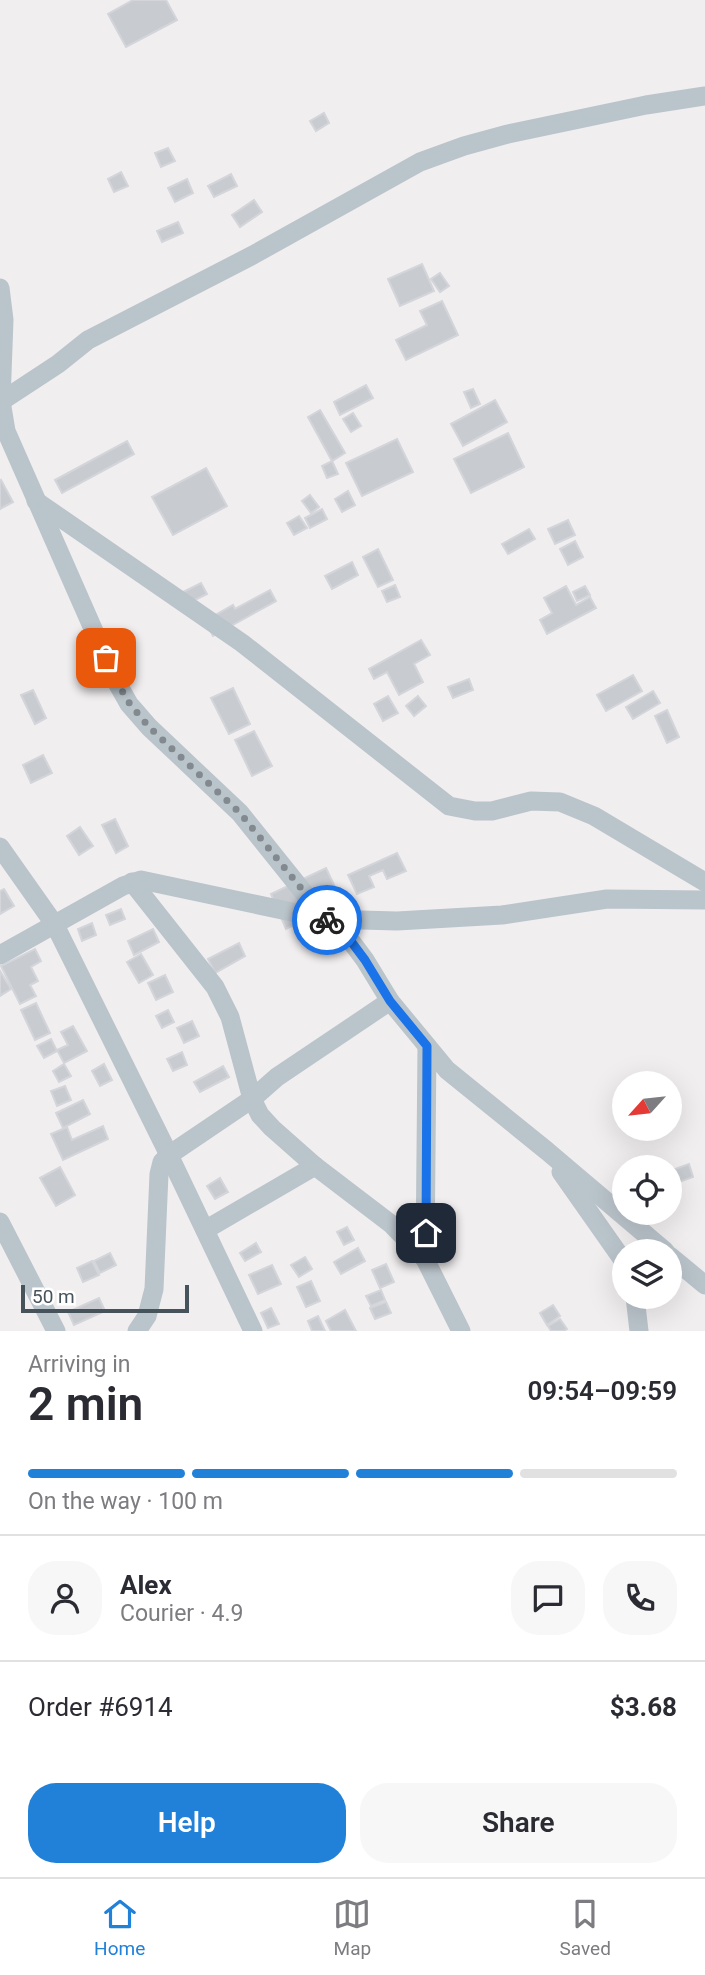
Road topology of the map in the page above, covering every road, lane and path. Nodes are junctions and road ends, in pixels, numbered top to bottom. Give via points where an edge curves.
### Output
1 (705, 96) edge
2 (0, 288) edge
3 (1, 402) edge
4 (36, 501) junction
5 (0, 847) edge
6 (132, 882) junction
7 (705, 882) edge
8 (705, 900) edge
9 (325, 919) junction
10 (55, 925) junction
11 (0, 955) edge
12 (390, 1001) junction
13 (427, 1046) junction
14 (252, 1099) junction
15 (547, 1152) junction
16 (169, 1155) junction
17 (315, 1166) junction
18 (0, 1222) edge
19 (205, 1230) junction
20 (651, 1239) edge
21 (612, 1244) edge
22 (425, 1259) junction
23 (682, 1266) edge
24 (705, 1285) edge
25 (636, 1309) edge
26 (56, 1331) edge
27 (137, 1331) edge
28 (253, 1331) edge
29 (461, 1331) edge
30 (639, 1331) edge

1 - 3 street via 508,134 420,162 253,256 88,340
2 - 3 street via 4,320
3 - 4 street via 6,431
4 - 7 street via 242,643 449,806 492,811 531,801 560,802 594,816
4 - 9 street via 130,704 240,813
5 - 10 street
6 - 9 street via 141,880
6 - 10 street
6 - 14 street via 224,1001
8 - 9 street via 607,899 502,915 397,921
9 - 12 street via 347,936
10 - 11 street
10 - 16 street
12 - 13 street
12 - 14 street
13 - 15 street via 447,1070
13 - 22 street
14 - 16 street
14 - 17 street via 272,1128
15 - 20 street
15 - 21 street
16 - 19 street
16 - 27 street via 159,1174 152,1304
17 - 19 street
17 - 22 street via 391,1224
18 - 26 street
19 - 28 street
22 - 29 street
23 - 24 street
25 - 30 street

